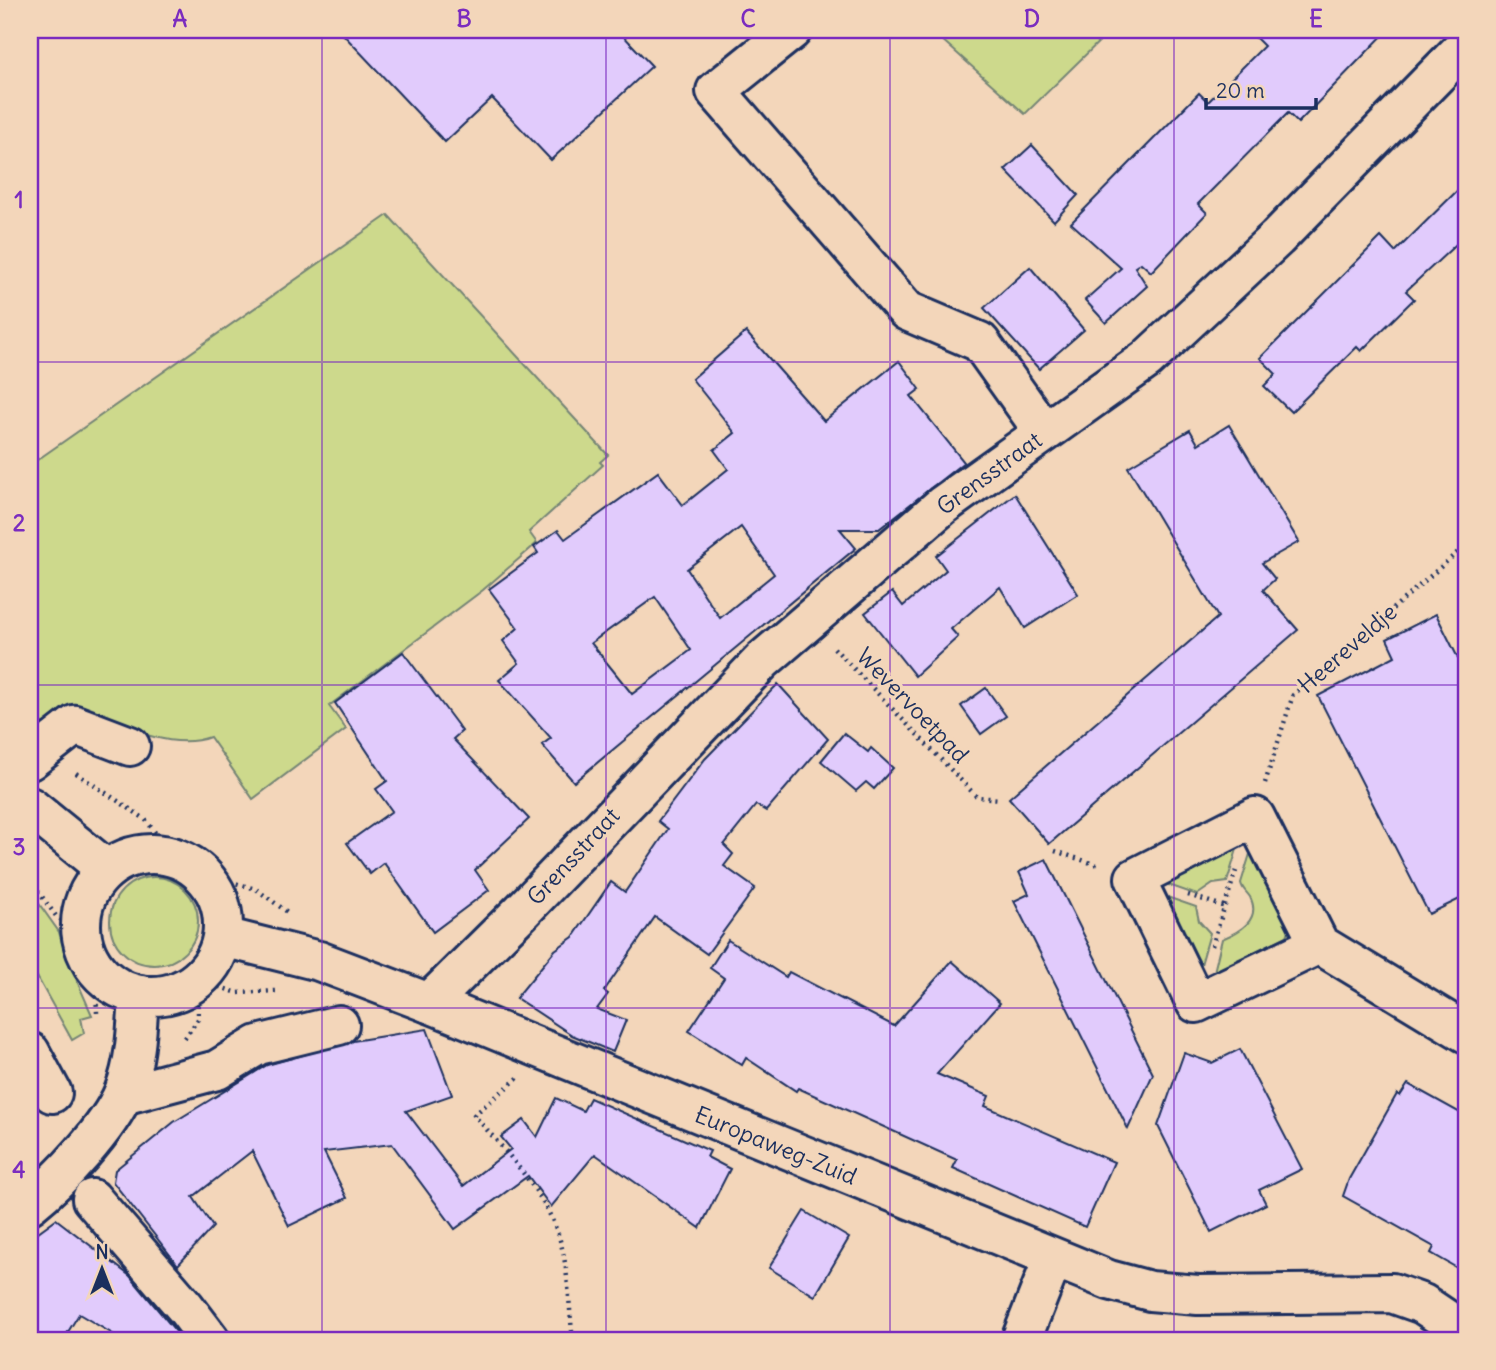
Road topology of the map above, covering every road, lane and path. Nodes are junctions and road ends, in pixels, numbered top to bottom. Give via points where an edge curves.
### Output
1 (792, 30) edge
2 (1466, 45) edge
3 (1044, 432) junction
4 (1466, 545) edge
5 (810, 618) junction
6 (130, 746) dead end
7 (35, 755) edge
8 (1001, 799) dead end
9 (30, 807) edge
10 (1255, 817) junction
11 (1055, 851) dead end
12 (188, 865) junction
13 (106, 869) junction
14 (1135, 878) junction
15 (30, 880) edge
16 (293, 916) dead end
17 (81, 934) junction
18 (223, 937) junction
19 (1319, 944) junction
20 (139, 995) junction
21 (429, 1003) junction
22 (1196, 1003) junction
23 (339, 1025) dead end
24 (1466, 1033) edge
25 (30, 1052) edge
26 (548, 1053) junction
27 (52, 1093) dead end
28 (123, 1095) junction
29 (92, 1199) dead end
30 (30, 1204) edge
31 (1053, 1259) junction
32 (1466, 1336) edge
33 (210, 1340) edge
34 (573, 1340) edge
35 (1021, 1340) edge

1 - 3 street via 716,90 907,312 980,342
2 - 3 street, Grensstraat via 1277,238 1156,351
3 - 5 street, Grensstraat via 943,505
4 - 10 path, Heereveldje via 1293,695
5 - 8 path, Wevervoetpad via 977,797
5 - 21 street, Grensstraat via 763,660
6 - 7 street via 75,725
7 - 12 path via 145,819
9 - 13 street
10 - 14 street
10 - 19 street
10 - 22 path, Heereveldje via 1223,906
11 - 14 path
12 - 13 street via 156,853 138,855
12 - 16 path via 256,889
12 - 18 street via 216,892 223,914
13 - 17 street via 85,898
14 - 22 street
15 - 17 path via 56,916
17 - 20 street via 95,969 123,990
18 - 20 street via 210,968 198,980 180,991
18 - 21 street, Europaweg-Zuid via 318,961
19 - 22 street
19 - 24 street
20 - 28 street via 136,1041
21 - 26 street, Europaweg-Zuid
23 - 28 street via 258,1045 217,1070
25 - 27 street
26 - 31 street, Europaweg-Zuid
26 - 34 path via 474,1115 524,1177 553,1223 561,1245
28 - 30 street via 73,1162
29 - 33 street
31 - 32 street, Europaweg-Zuid via 1129,1286 1172,1294 1339,1294 1405,1324
31 - 35 street

